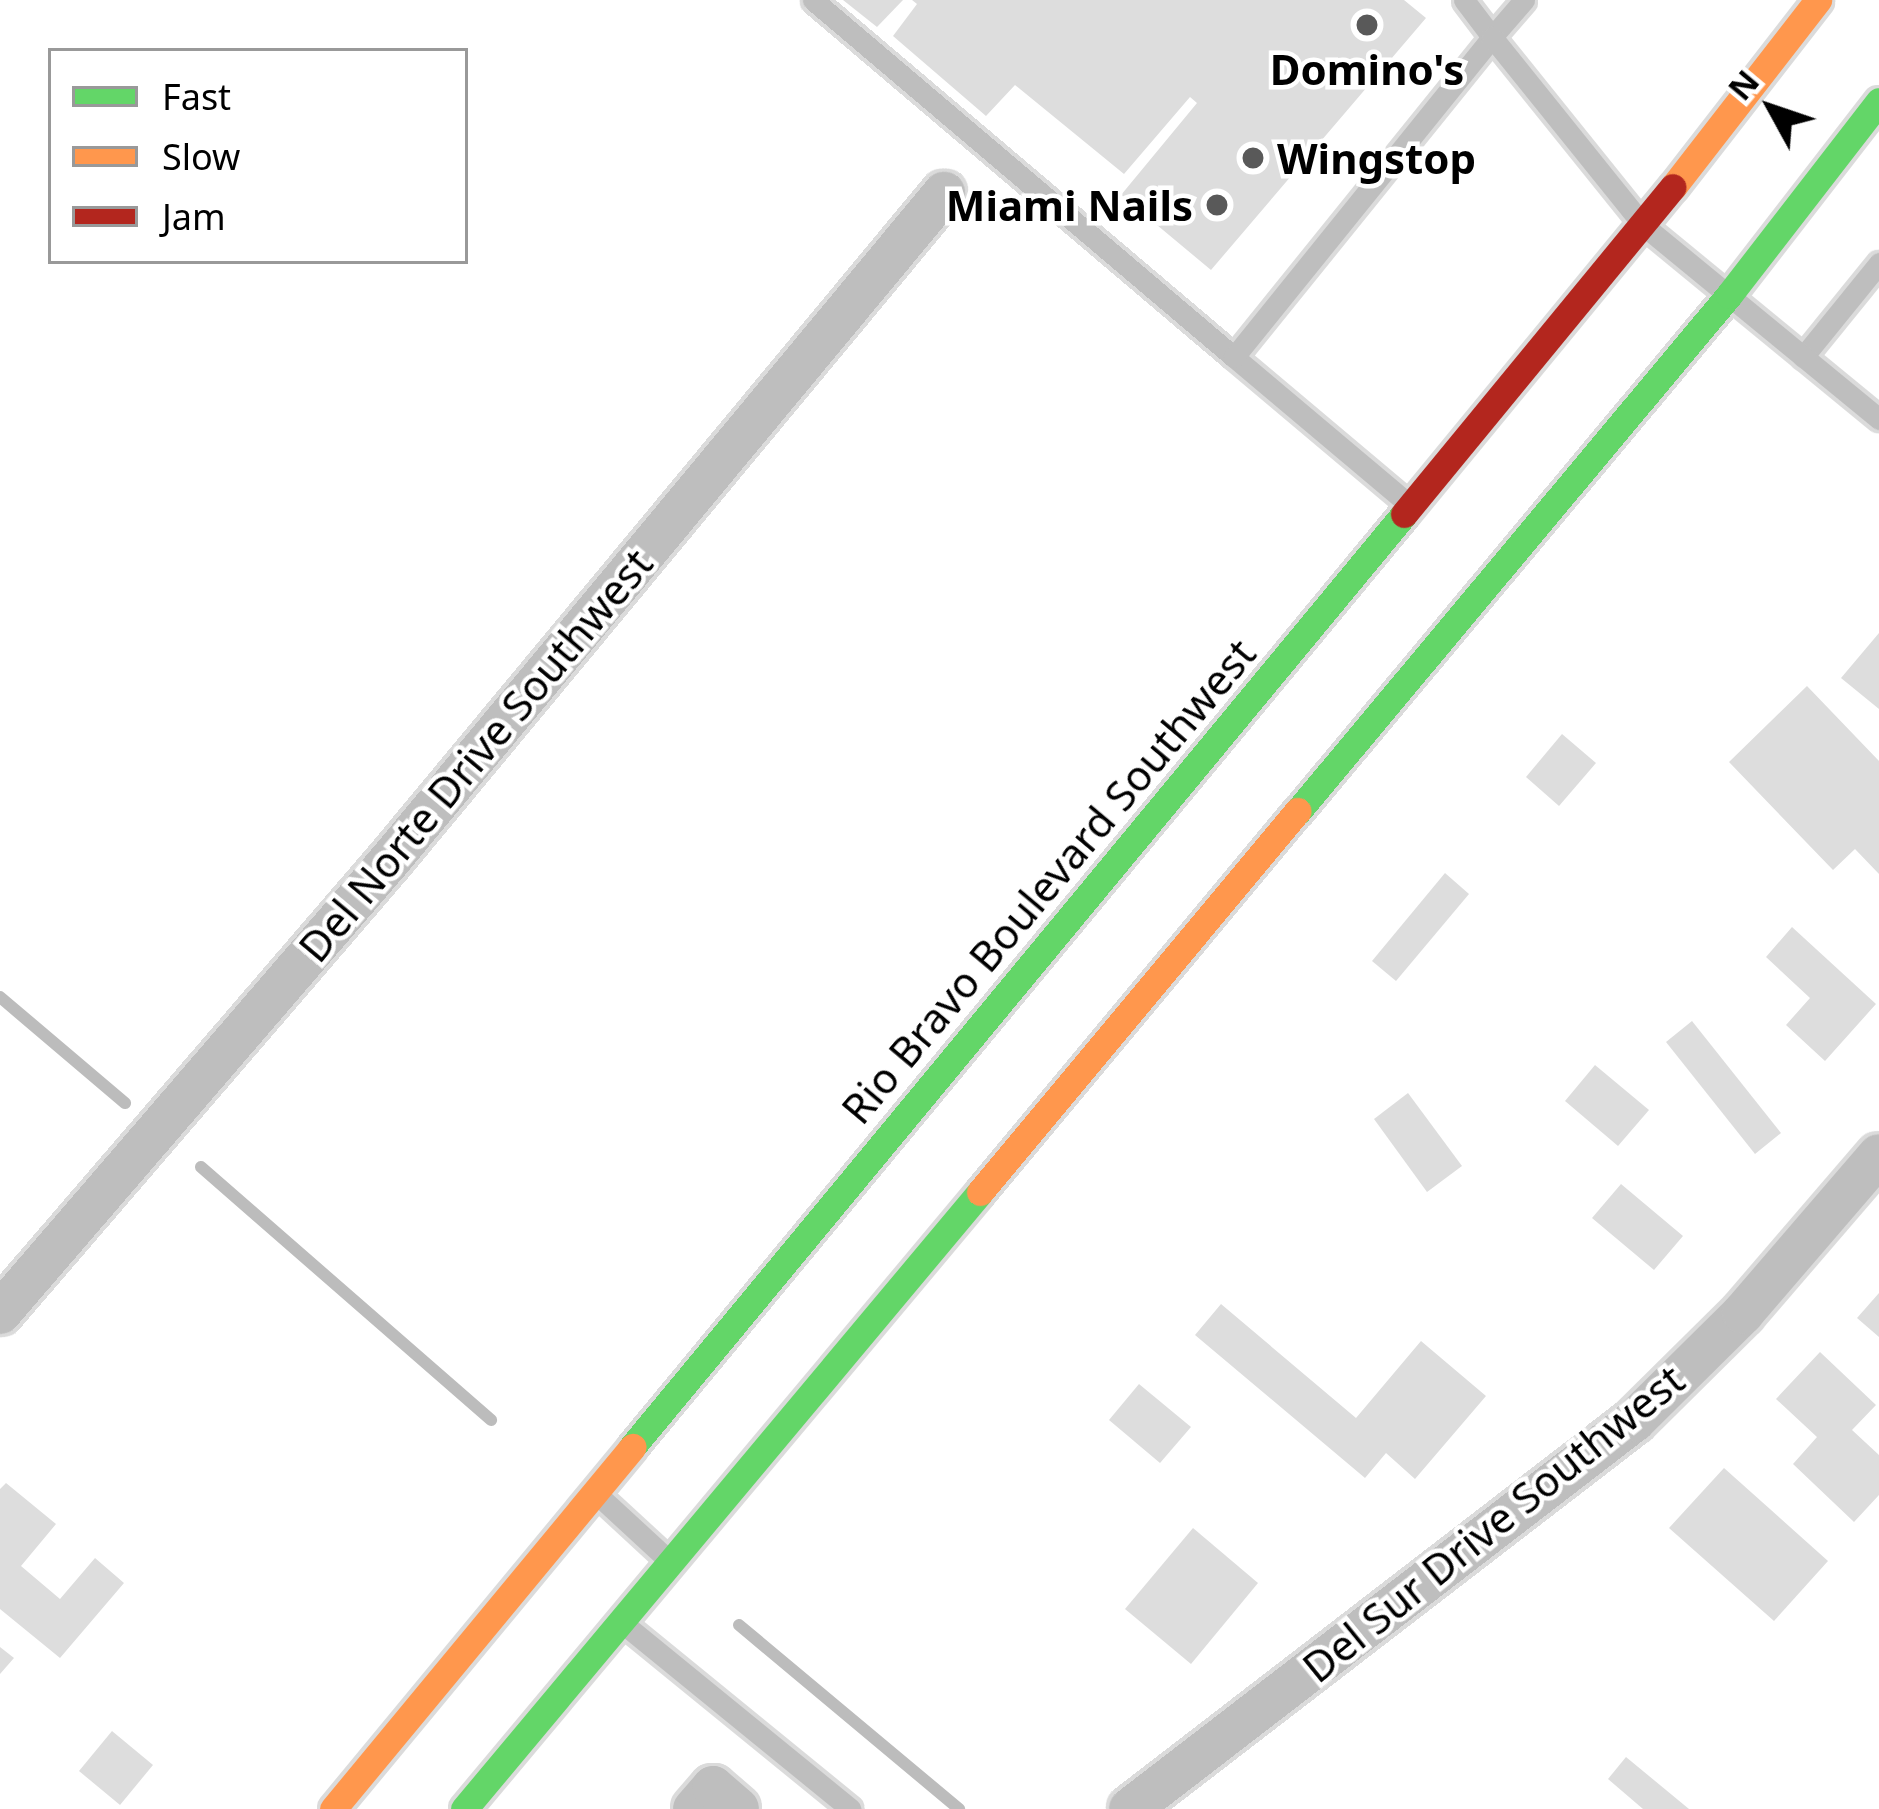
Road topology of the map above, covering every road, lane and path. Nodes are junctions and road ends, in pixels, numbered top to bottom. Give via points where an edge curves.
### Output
1 (813, 0) edge
2 (1464, 0) edge
3 (1524, 0) edge
4 (1818, 0) edge
5 (1492, 38) junction
6 (1879, 100) edge
7 (944, 193) dead end
8 (1643, 225) junction
9 (1879, 263) edge
10 (1729, 295) junction
11 (1234, 357) junction
12 (1803, 357) junction
13 (1879, 419) edge
14 (1411, 507) junction
15 (1879, 1155) edge
16 (0, 1313) edge
17 (597, 1494) junction
18 (670, 1562) junction
19 (620, 1621) junction
20 (333, 1809) edge
21 (464, 1809) edge
22 (694, 1809) edge
23 (738, 1809) edge
24 (851, 1809) edge
25 (1130, 1809) edge

1 - 11 lane
2 - 5 lane
3 - 5 lane
4 - 8 main road, Rio Bravo Boulevard Southwest
5 - 8 lane
5 - 11 lane
6 - 10 main road
7 - 16 street, Del Norte Drive Southwest via 391,859
8 - 10 lane
8 - 14 main road, Rio Bravo Boulevard Southwest
9 - 12 lane
10 - 12 lane
10 - 18 main road
11 - 14 lane
12 - 13 lane
14 - 17 main road, Rio Bravo Boulevard Southwest
15 - 25 street, Del Sur Drive Southwest via 1743,1313 1634,1421
17 - 18 lane
17 - 20 main road, Rio Bravo Boulevard Southwest
18 - 19 main road
19 - 21 main road
19 - 24 lane
22 - 23 street via 713,1786

